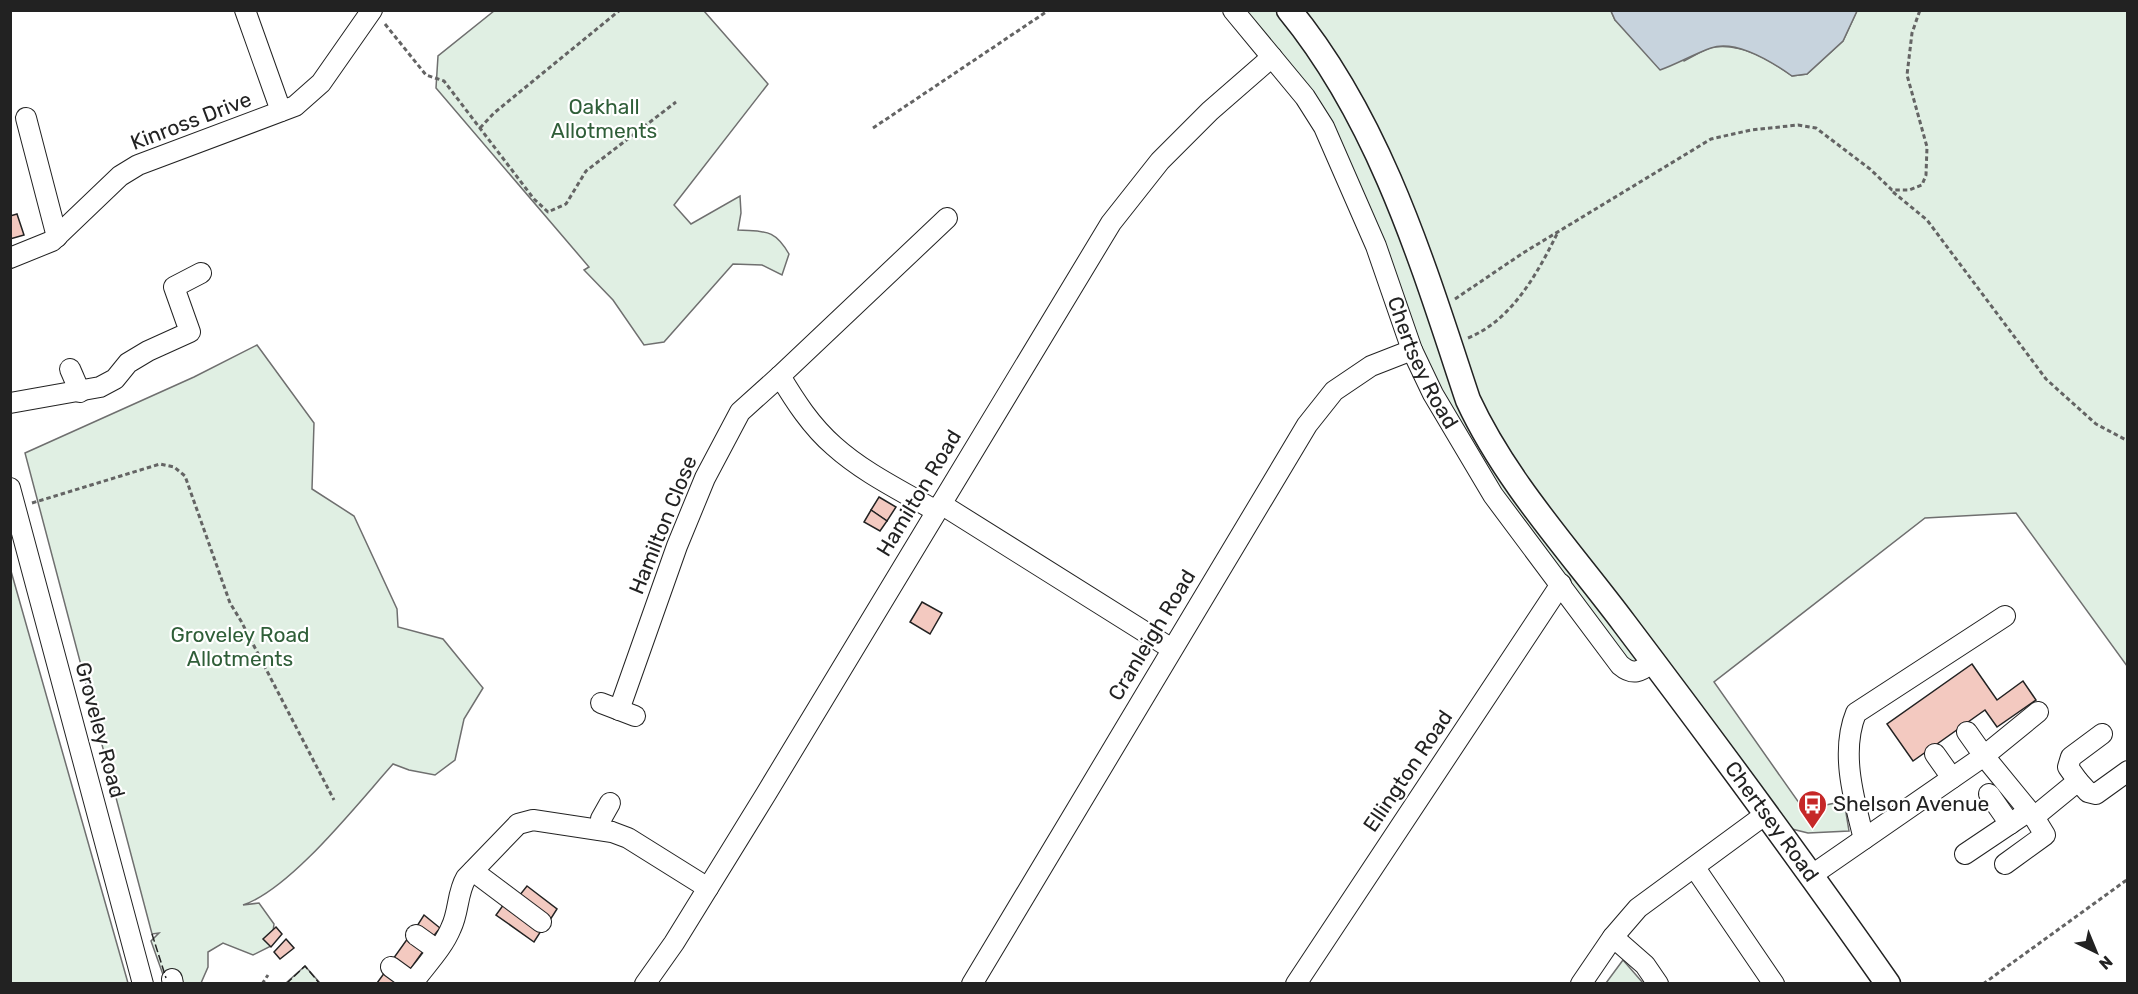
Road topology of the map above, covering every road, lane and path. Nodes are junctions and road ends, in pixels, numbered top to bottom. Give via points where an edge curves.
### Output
1 (245, 10) edge
2 (620, 10) edge
3 (1049, 10) edge
4 (1233, 10) edge
5 (1289, 10) edge
6 (1920, 10) edge
7 (377, 15) edge
8 (1272, 57) junction
9 (676, 102) dead end
10 (282, 111) junction
11 (26, 117) dead end
12 (480, 128) junction
13 (873, 128) dead end
14 (1892, 190) junction
15 (948, 219) dead end
16 (1558, 232) junction
17 (57, 237) junction
18 (10, 258) edge
19 (201, 273) dead end
20 (1437, 311) junction
21 (1449, 345) junction
22 (1412, 350) junction
23 (70, 369) dead end
24 (780, 376) junction
25 (80, 392) junction
26 (10, 403) edge
27 (2127, 441) edge
28 (10, 488) edge
29 (938, 507) junction
30 (16, 508) junction
31 (1561, 584) junction
32 (2006, 616) dead end
33 (1172, 649) junction
34 (1653, 662) junction
35 (618, 710) dead end
36 (2038, 712) dead end
37 (1967, 732) dead end
38 (2102, 734) dead end
39 (1935, 754) dead end
40 (1984, 756) junction
41 (2127, 771) edge
42 (1952, 778) junction
43 (2078, 781) junction
44 (1989, 794) dead end
45 (334, 800) dead end
46 (610, 803) dead end
47 (1766, 814) junction
48 (2032, 814) junction
49 (2010, 824) junction
50 (600, 830) junction
51 (1864, 839) junction
52 (1965, 854) dead end
53 (2005, 864) dead end
54 (1695, 868) junction
55 (473, 871) junction
56 (1812, 875) junction
57 (2127, 879) edge
58 (708, 888) junction
59 (542, 922) dead end
60 (416, 935) dead end
61 (1613, 937) junction
62 (436, 950) junction
63 (391, 967) dead end
64 (268, 975) dead end
65 (413, 983) edge
66 (143, 984) edge
67 (262, 984) edge
68 (645, 984) edge
69 (972, 984) edge
70 (1296, 984) edge
71 (1581, 984) edge
72 (1658, 984) edge
73 (1774, 984) edge
74 (1888, 984) edge
75 (1983, 984) edge

1 - 10 street
2 - 12 path
3 - 13 path
4 - 8 street, Chertsey Road
5 - 20 main road, Chertsey Road via 1318,45 1369,135 1397,197
6 - 14 path via 1912,33 1907,75 1927,147 1926,175 1922,185
7 - 10 street, Kinross Drive via 321,83 295,106
7 - 12 path via 426,75 444,81
8 - 22 street, Chertsey Road via 1305,97 1338,155 1376,246
8 - 29 street, Hamilton Road via 1160,161 1111,223
9 - 12 path via 586,171 566,204 548,212
10 - 17 street, Kinross Drive via 138,165 120,176
11 - 17 street
14 - 16 path via 1816,128 1798,125 1751,130 1712,139
14 - 27 path via 1927,220 2046,379 2096,424
15 - 24 street, Hamilton Close
16 - 20 path
16 - 21 path via 1530,285 1516,301 1474,336
17 - 18 street, Kinross Drive
19 - 25 street via 174,287 190,332 144,343 104,395
20 - 21 main road, Chertsey Road
21 - 34 main road, Chertsey Road via 1468,400 1497,454
22 - 31 street, Chertsey Road via 1433,394 1493,495
22 - 33 street, Cranleigh Road via 1371,366 1334,391 1307,425
23 - 25 street
24 - 29 street via 808,419 832,445 855,463
24 - 35 street, Hamilton Close via 740,412 705,478
25 - 26 street
28 - 30 street, Groveley Road
29 - 33 street
29 - 58 street, Hamilton Road
30 - 45 path via 160,464 174,467 185,476 230,603
30 - 66 street, Groveley Road
31 - 34 street, Chertsey Road via 1629,672 1638,673
31 - 70 street, Ellington Road
32 - 51 street via 1856,713 1848,732 1854,799
33 - 69 street, Cranleigh Road
34 - 47 main road, Chertsey Road
36 - 40 street
37 - 40 street
38 - 43 street via 2072,757 2068,767
39 - 42 street
40 - 42 street
40 - 48 street
41 - 43 street via 2096,794 2088,792
42 - 51 street
43 - 48 street
44 - 49 street
46 - 50 street
47 - 54 street
47 - 56 main road, Chertsey Road
48 - 49 street
48 - 53 street via 2045,835
49 - 52 street
50 - 55 street via 533,820 518,824
50 - 58 street via 628,838
51 - 56 street
54 - 61 street via 1638,908
54 - 73 street
55 - 59 street
55 - 62 street via 460,887 456,917
56 - 74 main road, Chertsey Road
57 - 75 path
58 - 68 street, Hamilton Road
60 - 62 street
61 - 71 street
61 - 72 street via 1645,965
62 - 65 street
63 - 65 street
64 - 67 path

